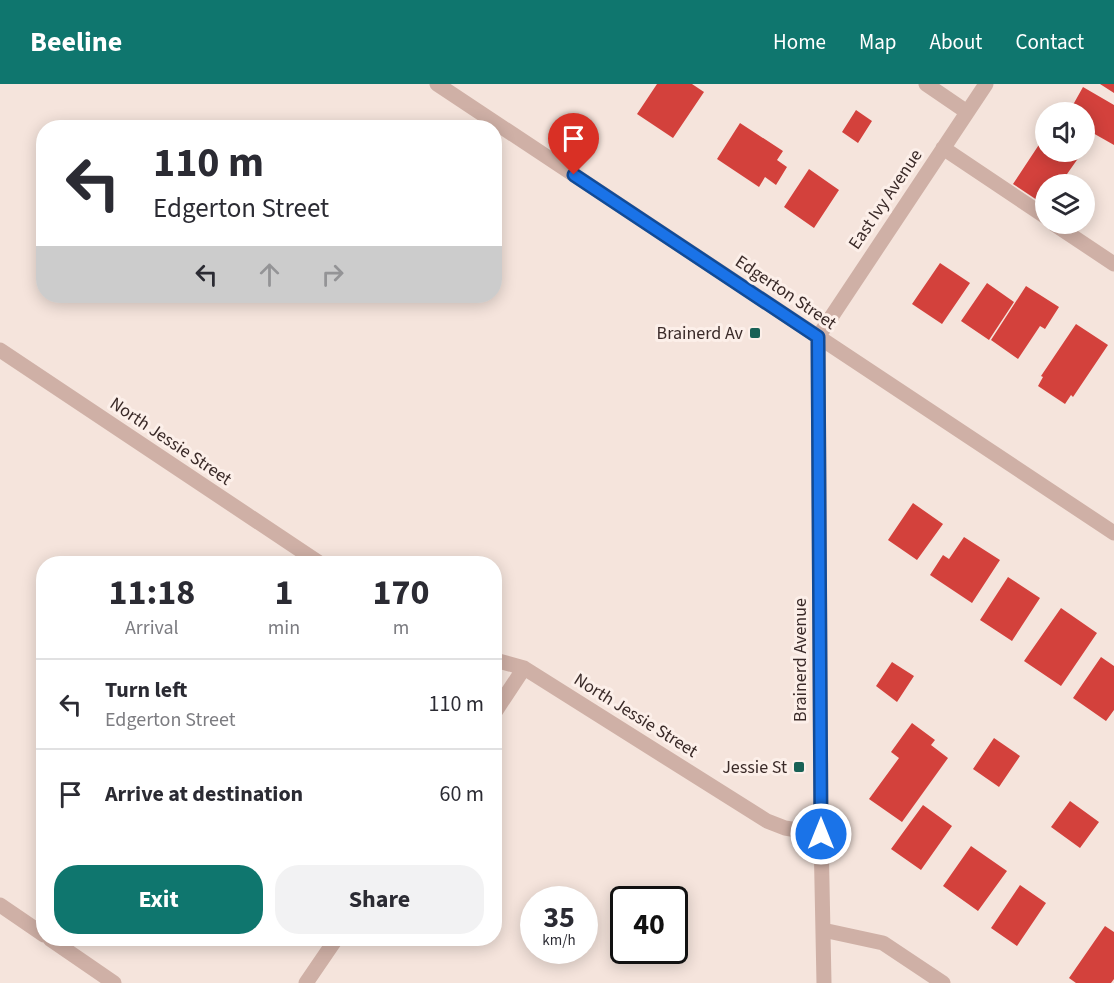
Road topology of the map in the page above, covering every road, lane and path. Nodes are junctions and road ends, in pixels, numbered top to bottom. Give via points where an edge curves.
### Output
1 (437, 84) edge
2 (926, 84) edge
3 (986, 84) edge
4 (967, 112) junction
5 (491, 120) edge
6 (502, 127) edge
7 (943, 148) junction
8 (1035, 211) edge
9 (1069, 234) edge
10 (1114, 264) edge
11 (818, 337) junction
12 (0, 350) edge
13 (1114, 533) edge
14 (309, 556) edge
15 (502, 662) edge
16 (524, 668) junction
17 (502, 701) edge
18 (821, 834) junction
19 (0, 905) edge
20 (36, 930) edge
21 (823, 930) junction
22 (60, 946) edge
23 (331, 946) edge
24 (114, 983) edge
25 (306, 983) edge
26 (824, 983) edge
27 (943, 983) edge

1 - 5 street, Edgerton Street
2 - 4 street
3 - 4 street, East Ivy Avenue
4 - 7 street, East Ivy Avenue
6 - 11 street, Edgerton Street
7 - 8 street
7 - 11 street, East Ivy Avenue
9 - 10 street
11 - 13 street, Edgerton Street
11 - 18 street, Brainerd Avenue
12 - 14 street, North Jessie Street
15 - 16 street, North Jessie Street
16 - 17 street
16 - 18 street, North Jessie Street via 766,821
18 - 21 street, Brainerd Avenue
19 - 20 street
21 - 26 street, Brainerd Avenue
21 - 27 street via 883,943
22 - 24 street
23 - 25 street

